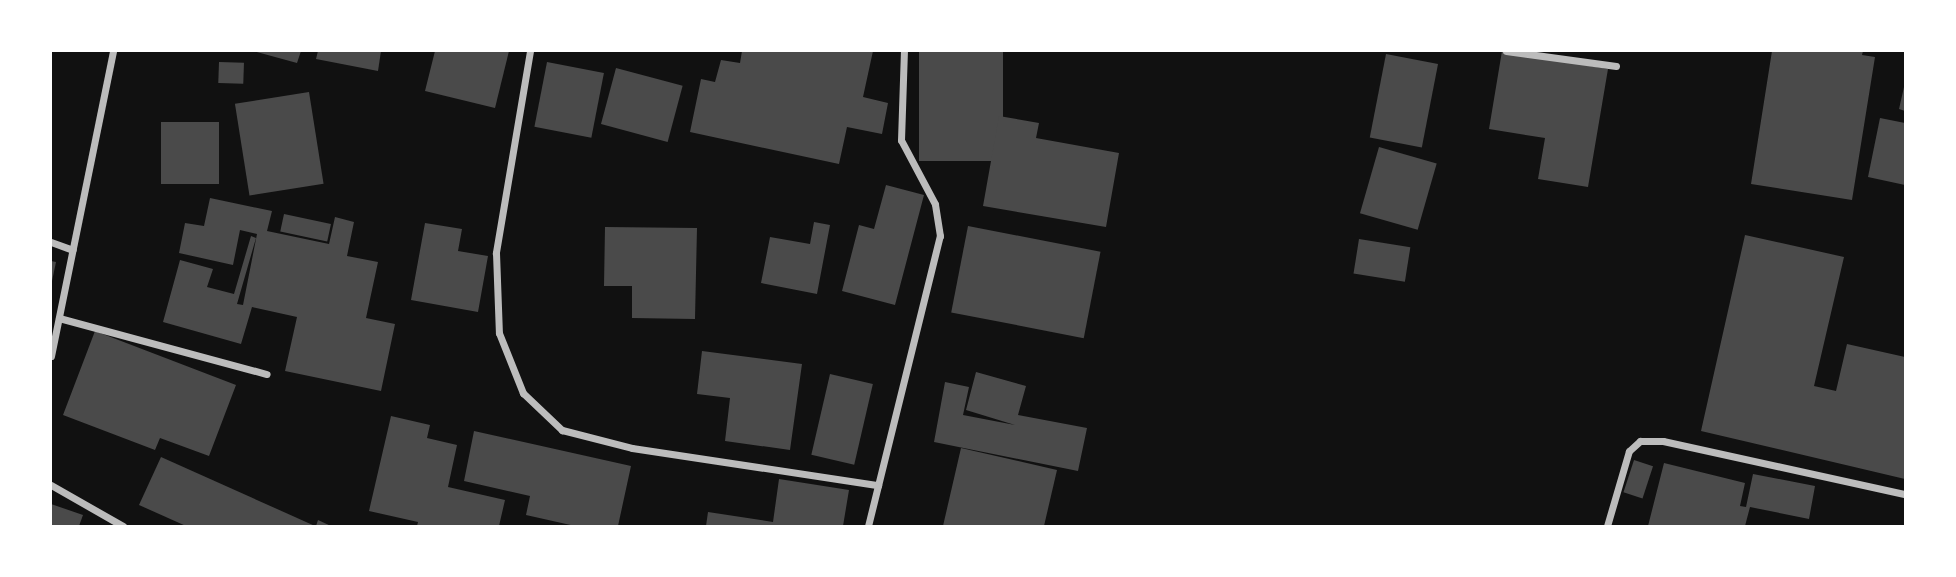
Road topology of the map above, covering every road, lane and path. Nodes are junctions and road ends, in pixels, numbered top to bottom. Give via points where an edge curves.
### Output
1 (113, 51) edge
2 (530, 51) edge
3 (904, 51) edge
4 (1506, 51) edge
5 (1616, 66) dead end
6 (51, 242) edge
7 (73, 250) junction
8 (59, 318) junction
9 (51, 356) edge
10 (267, 374) dead end
11 (51, 485) edge
12 (878, 485) junction
13 (1905, 494) edge
14 (123, 526) edge
15 (868, 526) edge
16 (1607, 526) edge

1 - 7 street
2 - 12 street via 496,253 499,333 523,393 562,430 632,449
3 - 12 street via 901,140 935,204 940,236
4 - 5 street
6 - 7 street
7 - 8 street
8 - 9 street
8 - 10 street
11 - 14 street
12 - 15 street
13 - 16 street via 1663,441 1640,441 1629,450

